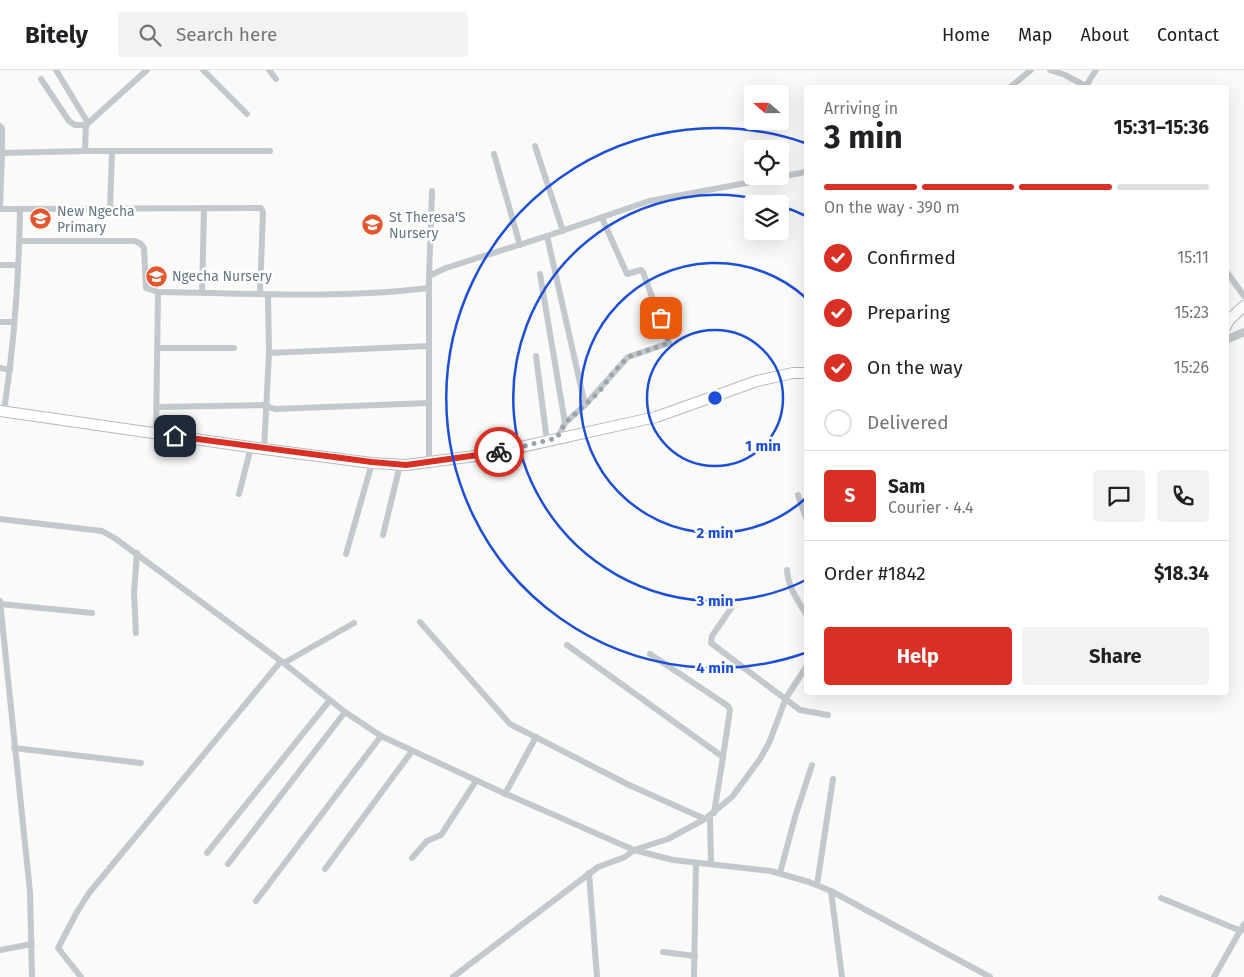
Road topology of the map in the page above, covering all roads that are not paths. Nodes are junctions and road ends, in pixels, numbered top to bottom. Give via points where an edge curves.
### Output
1 (56, 70) edge
2 (147, 70) edge
3 (203, 70) edge
4 (269, 70) edge
5 (1031, 70) edge
6 (1050, 70) edge
7 (1096, 70) edge
8 (41, 79) dead end
9 (276, 79) dead end
10 (1013, 85) edge
11 (1084, 85) edge
12 (1089, 85) edge
13 (247, 114) dead end
14 (87, 124) junction
15 (0, 126) edge
16 (535, 146) dead end
17 (85, 151) junction
18 (270, 151) dead end
19 (112, 152) junction
20 (1, 153) edge
21 (494, 154) dead end
22 (804, 172) edge
23 (432, 191) dead end
24 (110, 208) junction
25 (0, 209) edge
26 (204, 209) junction
27 (20, 210) junction
28 (602, 218) junction
29 (563, 231) junction
30 (547, 236) junction
31 (20, 241) junction
32 (520, 245) junction
33 (0, 265) edge
34 (18, 265) junction
35 (540, 274) dead end
36 (1229, 275) edge
37 (429, 276) junction
38 (429, 288) junction
39 (158, 292) junction
40 (202, 292) junction
41 (260, 293) junction
42 (268, 294) junction
43 (1244, 296) edge
44 (1244, 306) edge
45 (1229, 319) edge
46 (0, 322) edge
47 (14, 322) junction
48 (1244, 332) edge
49 (1229, 339) edge
50 (430, 346) junction
51 (158, 348) junction
52 (234, 348) dead end
53 (269, 353) junction
54 (536, 356) dead end
55 (0, 368) edge
56 (10, 370) junction
57 (804, 373) edge
58 (429, 403) junction
59 (266, 405) junction
60 (585, 405) junction
61 (157, 406) junction
62 (2, 411) edge
63 (565, 423) junction
64 (156, 434) junction
65 (552, 440) junction
66 (251, 447) junction
67 (264, 449) junction
68 (372, 462) junction
69 (429, 462) junction
70 (400, 464) junction
71 (239, 494) dead end
72 (798, 495) dead end
73 (804, 512) edge
74 (0, 519) edge
75 (383, 535) dead end
76 (137, 553) junction
77 (346, 554) dead end
78 (788, 570) dead end
79 (0, 603) edge
80 (732, 607) dead end
81 (804, 611) edge
82 (92, 613) dead end
83 (420, 622) dead end
84 (354, 623) dead end
85 (136, 633) dead end
86 (566, 645) dead end
87 (650, 654) dead end
88 (283, 662) junction
89 (804, 670) edge
90 (786, 698) junction
91 (330, 700) junction
92 (345, 712) junction
93 (828, 715) dead end
94 (381, 736) junction
95 (536, 737) junction
96 (14, 748) junction
97 (412, 751) junction
98 (722, 757) junction
99 (141, 763) dead end
100 (812, 765) dead end
101 (832, 779) dead end
102 (476, 781) junction
103 (505, 794) junction
104 (709, 816) junction
105 (634, 850) junction
106 (207, 853) dead end
107 (412, 858) dead end
108 (696, 863) junction
109 (228, 864) dead end
110 (711, 864) junction
111 (324, 869) dead end
112 (780, 873) junction
113 (589, 874) junction
114 (817, 885) junction
115 (831, 891) junction
116 (1161, 898) dead end
117 (256, 901) dead end
118 (1244, 924) edge
119 (1241, 931) junction
120 (32, 944) junction
121 (0, 950) edge
122 (663, 952) dead end
123 (694, 956) junction
124 (32, 977) edge
125 (81, 977) edge
126 (453, 977) edge
127 (597, 977) edge
128 (694, 977) edge
129 (842, 977) edge
130 (990, 977) edge
131 (1214, 977) edge

1 - 14 street
2 - 14 street
3 - 13 street
4 - 9 street
5 - 10 street
6 - 11 street
7 - 12 street
8 - 14 street via 69,121 75,125
14 - 17 street
15 - 20 street
16 - 29 street
17 - 19 street
17 - 20 street
18 - 19 street
19 - 24 street
20 - 25 street
21 - 32 street
22 - 28 street via 665,197
23 - 37 street
24 - 26 street
24 - 27 street
25 - 27 street
26 - 40 street
26 - 41 street via 262,208
27 - 31 street
28 - 29 street
28 - 60 street via 627,274 643,272 669,343 628,357
29 - 30 street
30 - 32 street
30 - 60 street
31 - 34 street
31 - 39 street via 135,241 144,248 146,288
32 - 37 street
33 - 34 street
34 - 47 street
35 - 63 street
36 - 43 street
37 - 38 street
38 - 42 street via 388,293
38 - 50 street
39 - 40 street
39 - 51 street
40 - 41 street
41 - 42 street
42 - 53 street
44 - 45 main road
46 - 47 street
47 - 56 street
48 - 49 street
50 - 53 street
50 - 58 street
51 - 52 street
51 - 61 street
53 - 59 street
54 - 65 street
55 - 56 street
56 - 62 street
57 - 65 main road via 757,381 656,418
58 - 59 street via 276,409
58 - 69 street
59 - 61 street
59 - 67 street
60 - 63 street
61 - 64 street
62 - 64 main road
63 - 65 street
64 - 66 main road
65 - 69 main road via 490,454
66 - 67 main road
66 - 71 street
67 - 68 main road
68 - 70 main road
68 - 77 street
69 - 70 main road
70 - 75 street
72 - 73 street
74 - 76 street via 102,531
76 - 85 street
76 - 88 street
78 - 81 street via 792,590
79 - 82 street
79 - 96 street
80 - 90 street via 712,636 712,643
83 - 95 street via 510,724
84 - 88 street
86 - 98 street
87 - 98 street via 728,706
88 - 91 street
88 - 125 street via 89,892 58,948
89 - 90 street
90 - 93 street via 800,710
90 - 104 street via 760,759 732,797
91 - 92 street
91 - 106 street
92 - 94 street
92 - 109 street
94 - 97 street
94 - 117 street
95 - 103 street
95 - 104 street via 629,785
96 - 99 street
96 - 120 street via 30,892
97 - 102 street
97 - 111 street
98 - 104 street
100 - 112 street
101 - 114 street
102 - 103 street
102 - 107 street via 441,835 427,841
103 - 105 street
104 - 105 street via 668,839
104 - 110 street
105 - 108 street
105 - 113 street
108 - 110 street
108 - 123 street
110 - 112 street
112 - 114 street
113 - 126 street
113 - 127 street
114 - 115 street
115 - 129 street
115 - 130 street
116 - 119 street
118 - 119 street
119 - 131 street
120 - 121 street
120 - 124 street
122 - 123 street
123 - 128 street

